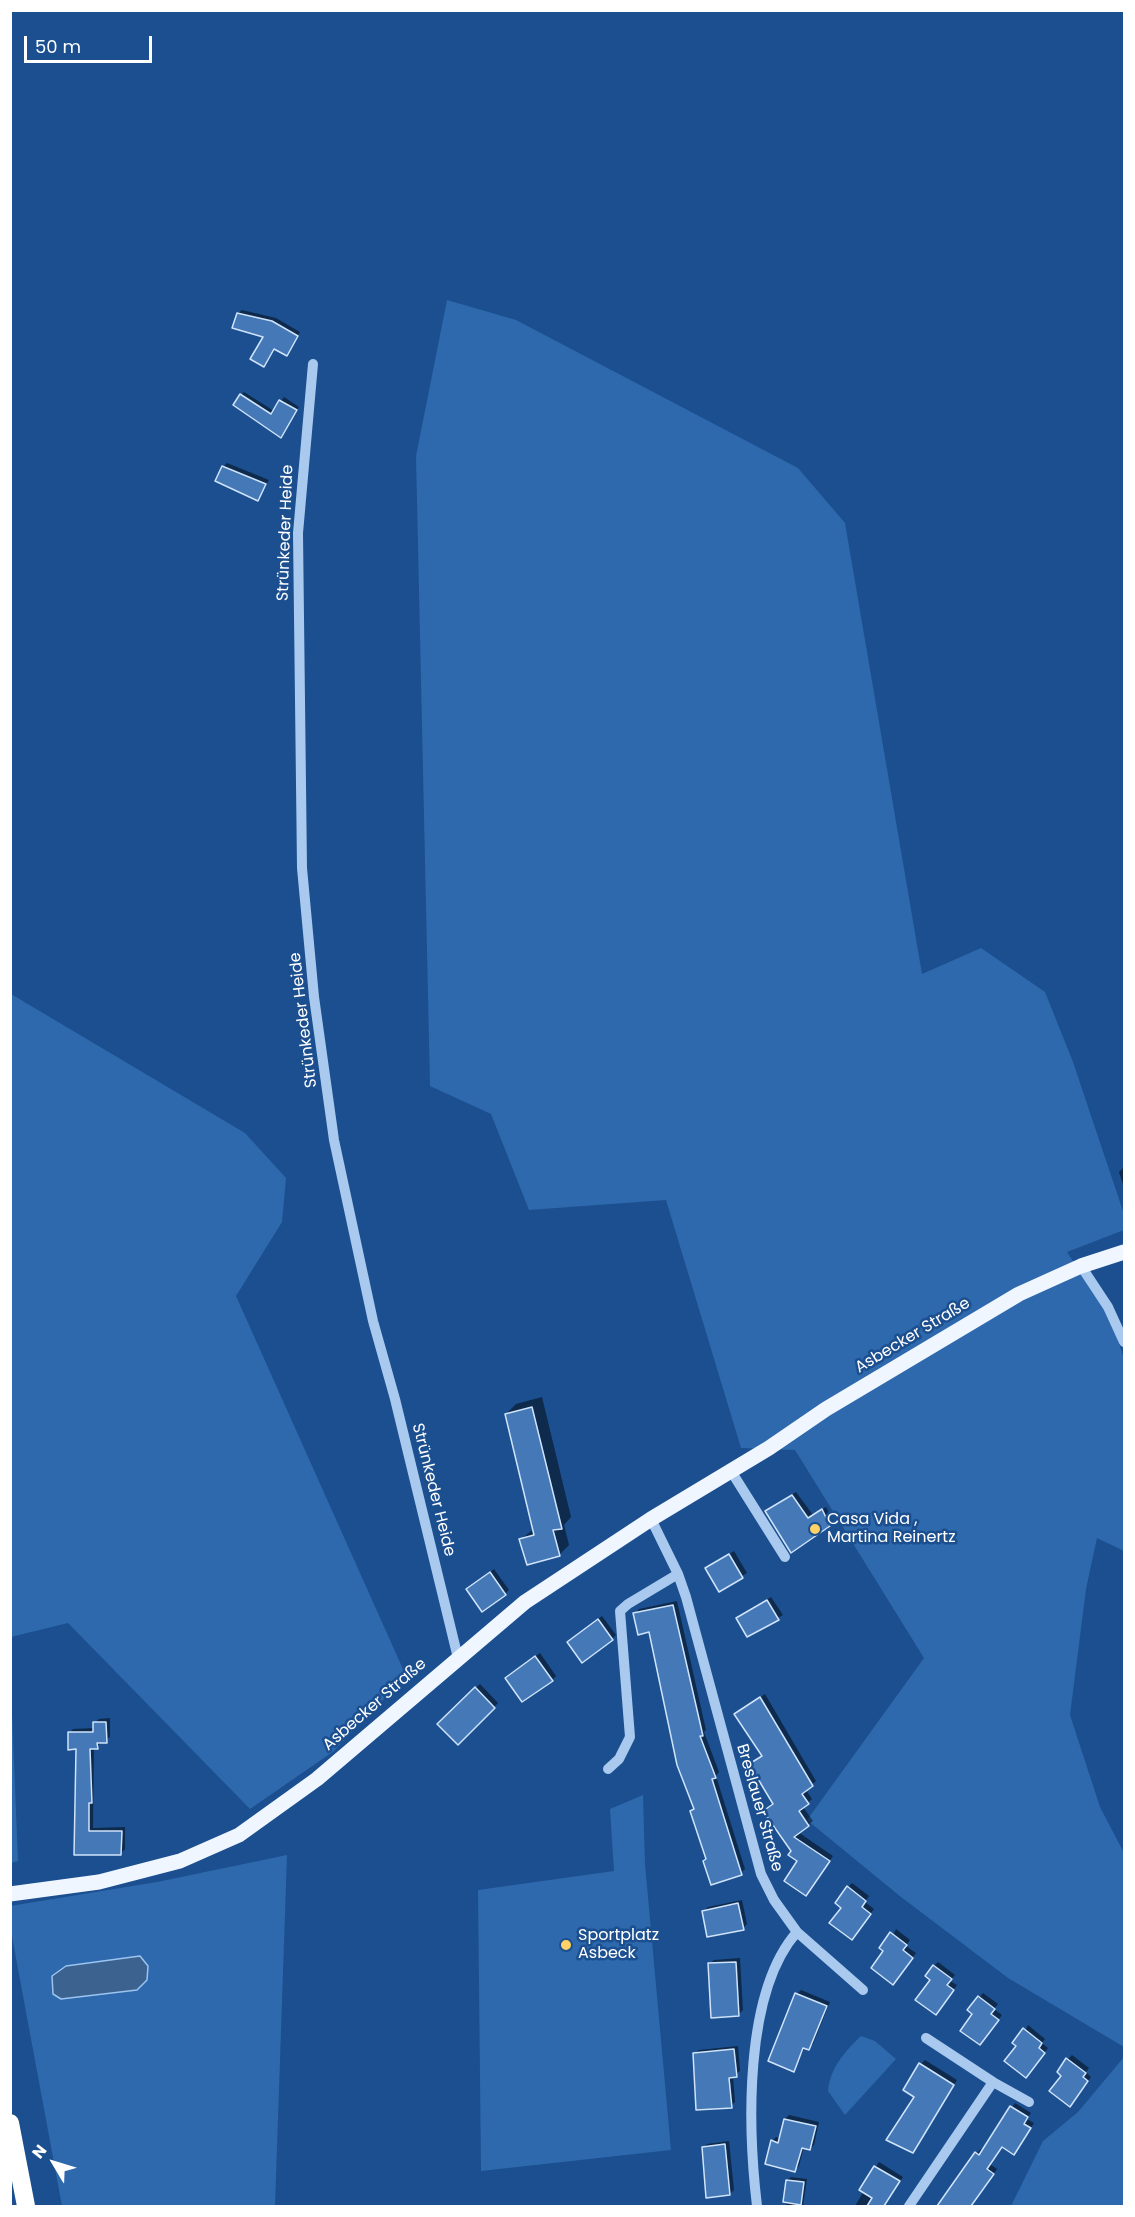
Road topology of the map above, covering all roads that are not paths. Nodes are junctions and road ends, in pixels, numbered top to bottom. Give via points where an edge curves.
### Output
1 (313, 364) dead end
2 (1125, 1252) edge
3 (1081, 1266) junction
4 (1125, 1342) edge
5 (731, 1471) junction
6 (651, 1519) junction
7 (785, 1557) dead end
8 (678, 1574) junction
9 (458, 1658) junction
10 (608, 1768) dead end
11 (10, 1894) edge
12 (797, 1932) junction
13 (863, 1990) dead end
14 (926, 2038) dead end
15 (993, 2082) junction
16 (1029, 2102) dead end
17 (10, 2123) edge
18 (26, 2206) edge
19 (757, 2206) edge
20 (909, 2206) edge

1 - 9 street, Strünkeder Heide via 298,533 302,868 314,997 334,1140 373,1321
2 - 3 main road, Asbecker Straße
3 - 4 street via 1099,1290
3 - 5 main road, Asbecker Straße via 1019,1293
5 - 6 main road, Asbecker Straße
5 - 7 street
6 - 8 street, Breslauer Straße
6 - 9 main road, Asbecker Straße via 525,1602
8 - 10 street via 621,1611 630,1737 620,1760
8 - 12 street, Breslauer Straße via 761,1874
9 - 11 main road, Asbecker Straße via 317,1779 239,1835 180,1861 99,1882
12 - 13 street, Breslauer Straße
12 - 19 street via 773,1973 754,2049 752,2167
14 - 15 street
15 - 16 street
15 - 20 street
17 - 18 highway

